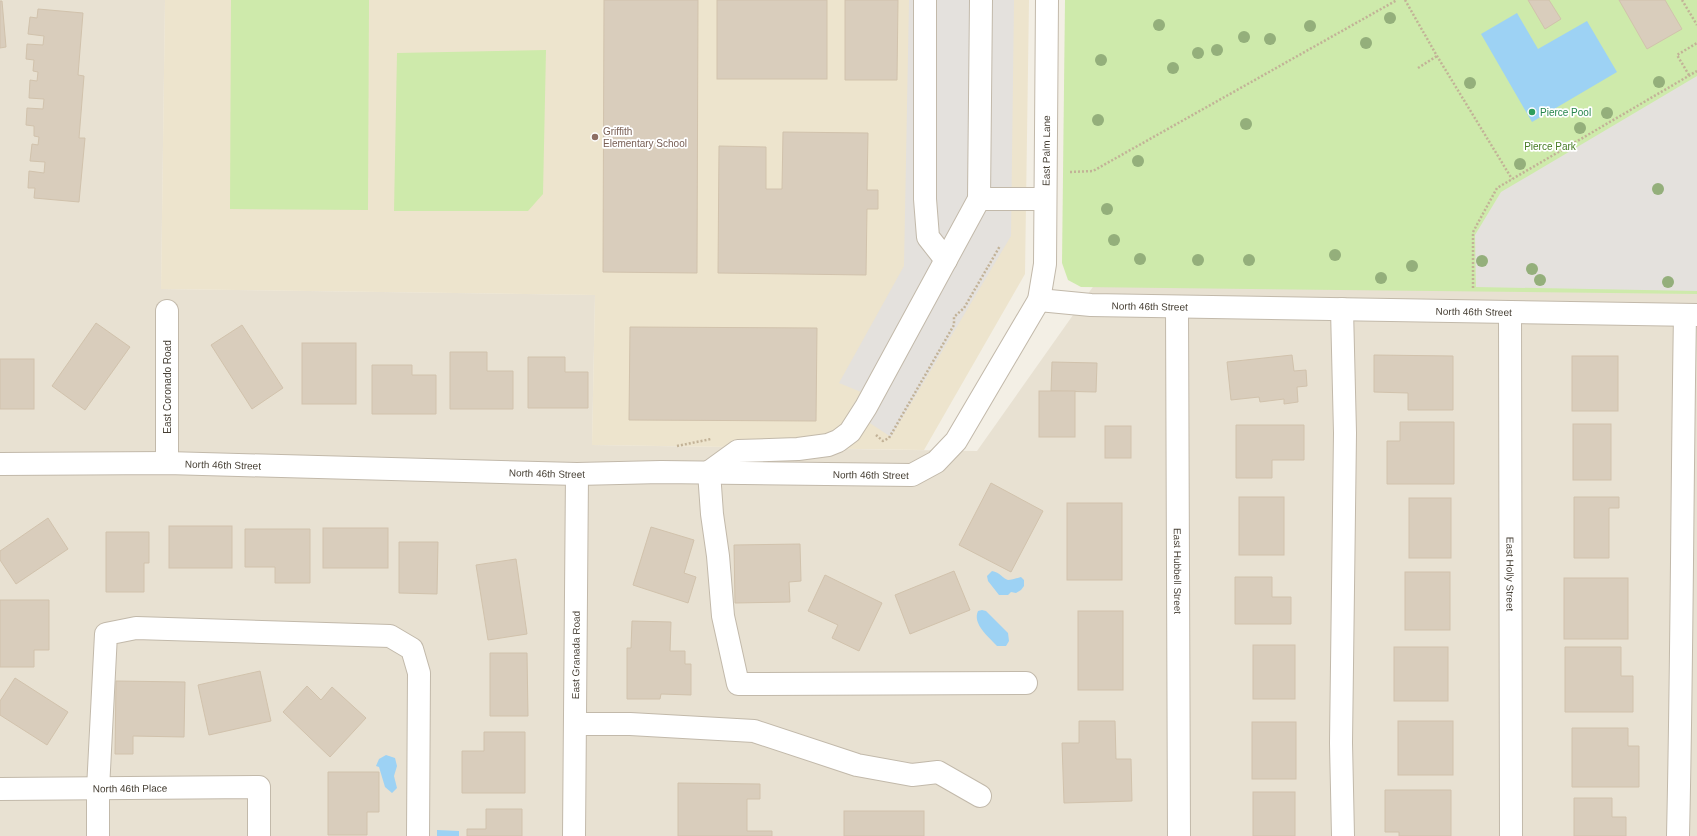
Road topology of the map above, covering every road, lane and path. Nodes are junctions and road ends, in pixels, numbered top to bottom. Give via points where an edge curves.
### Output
1 (925, 0) edge
2 (981, 0) edge
3 (1047, 0) edge
4 (1397, 0) edge
5 (1405, 0) edge
6 (1682, 0) edge
7 (1697, 25) edge
8 (1697, 43) edge
9 (1437, 56) junction
10 (1418, 68) dead end
11 (1697, 71) edge
12 (1689, 75) junction
13 (1046, 172) junction
14 (1512, 179) junction
15 (979, 199) junction
16 (1045, 199) junction
17 (1000, 246) dead end
18 (946, 260) junction
19 (1039, 300) junction
20 (1177, 306) junction
21 (1342, 310) junction
22 (167, 311) dead end
23 (1473, 312) junction
24 (1510, 312) junction
25 (1691, 315) edge
26 (871, 437) dead end
27 (167, 463) junction
28 (0, 464) edge
29 (709, 472) junction
30 (577, 474) junction
31 (1026, 683) dead end
32 (575, 724) junction
33 (0, 789) edge
34 (98, 789) junction
35 (980, 796) dead end
36 (98, 836) edge
37 (259, 836) edge
38 (418, 836) edge
39 (574, 836) edge
40 (1179, 836) edge
41 (1343, 836) edge
42 (1511, 836) edge
43 (1678, 836) edge

1 - 18 street via 925,199 928,237
2 - 15 street
3 - 13 street, East Palm Lane
4 - 13 path via 1093,171
5 - 9 path
6 - 7 path
8 - 12 path via 1677,55
9 - 10 path
9 - 14 path
11 - 12 path
12 - 14 path
13 - 16 street, East Palm Lane
14 - 23 path via 1497,188 1473,232
15 - 16 street
15 - 18 street
16 - 19 street, East Palm Lane via 1045,264
17 - 26 path via 964,308 954,318 954,325 889,438 883,441 874,433
18 - 29 street via 850,432 828,445 738,451
19 - 20 street, North 46th Street via 1091,305
19 - 29 street, North 46th Street via 956,441 936,462 912,475
20 - 21 street, North 46th Street
20 - 40 street, East Hubbell Street
21 - 23 street, North 46th Street
21 - 41 street via 1345,433 1341,743
22 - 27 street, East Coronado Road
23 - 24 street, North 46th Street
24 - 25 street, North 46th Street
24 - 42 street, East Holly Street
25 - 43 street via 1682,492 1682,682
27 - 28 street, North 46th Street
27 - 30 street, North 46th Street
29 - 30 street, North 46th Street
29 - 31 street via 723,616 738,684
30 - 32 street, East Granada Road
32 - 35 street via 630,724 754,731 857,765 912,775 938,772
32 - 39 street, East Granada Road
33 - 34 street, North 46th Place
34 - 36 street
34 - 37 street, North 46th Place via 259,787
34 - 38 street via 106,634 136,628 390,636 412,649 420,673

